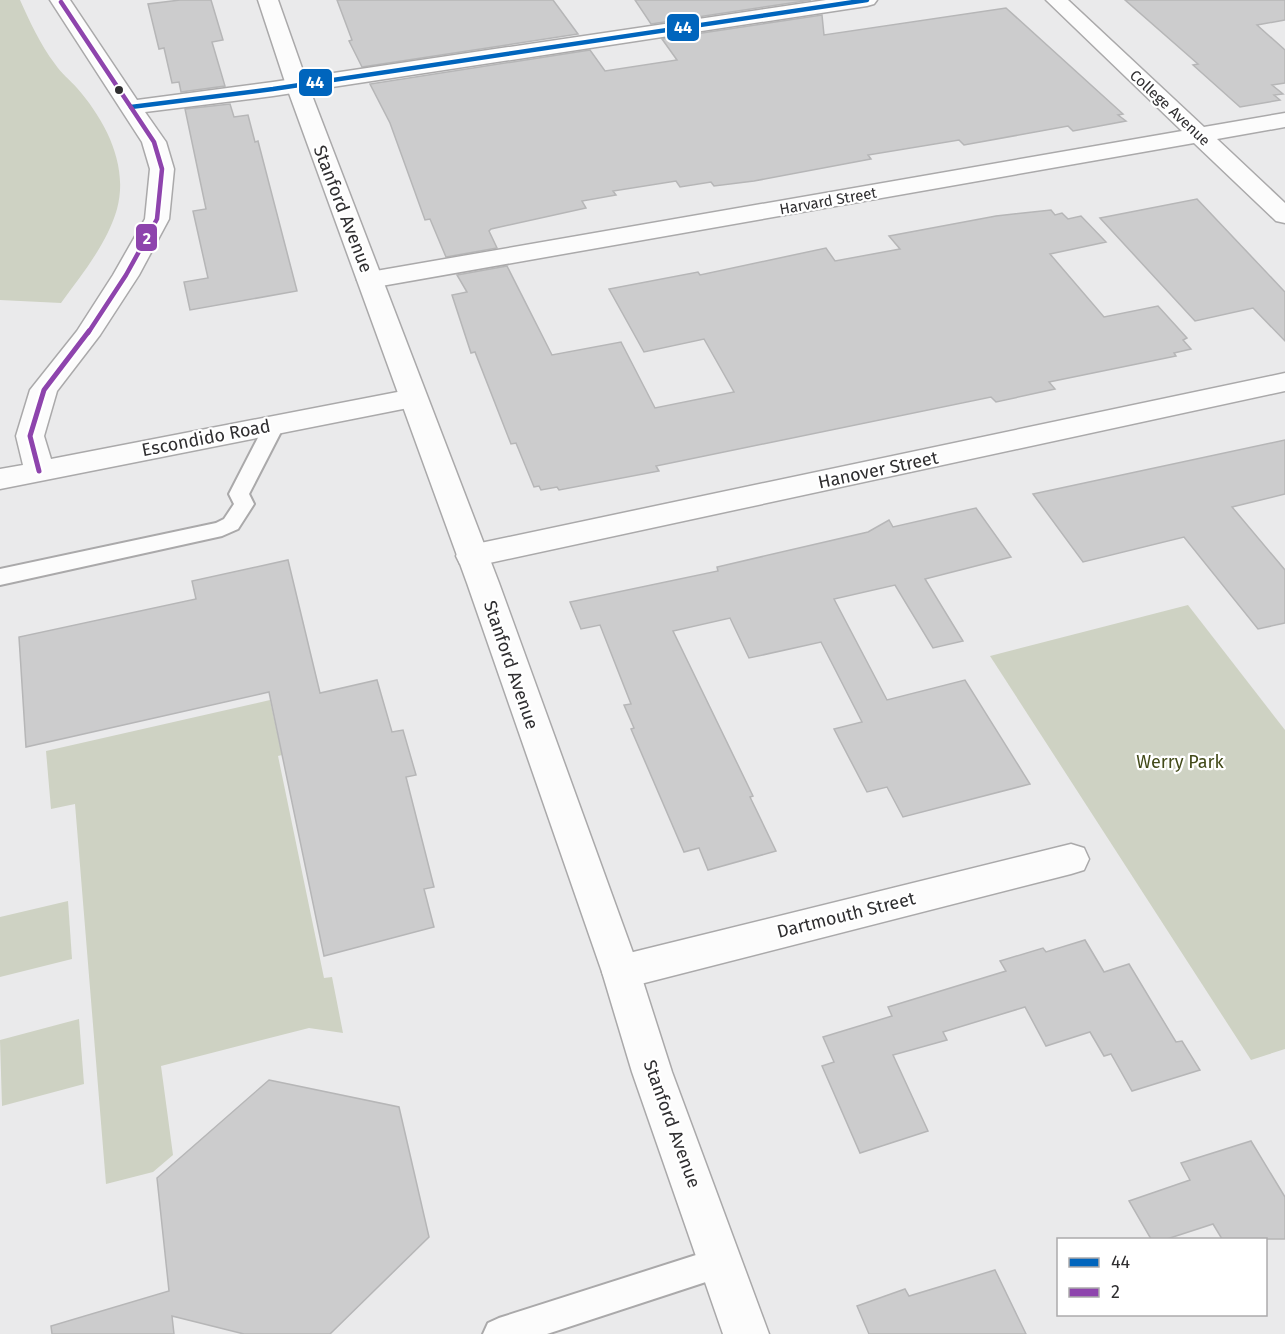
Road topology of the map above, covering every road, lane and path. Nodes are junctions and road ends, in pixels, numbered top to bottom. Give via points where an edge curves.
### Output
1 (60, 0) edge
2 (268, 0) edge
3 (867, 0) edge
4 (1056, 0) edge
5 (297, 85) junction
6 (131, 107) junction
7 (1285, 120) edge
8 (1199, 136) junction
9 (1285, 216) edge
10 (370, 280) junction
11 (1285, 382) edge
12 (413, 398) junction
13 (275, 424) junction
14 (39, 471) junction
15 (0, 479) edge
16 (471, 556) junction
17 (0, 577) edge
18 (1071, 859) dead end
19 (621, 972) junction
20 (721, 1262) junction
21 (499, 1334) edge
22 (746, 1334) edge

1 - 6 street
2 - 5 street, Stanford Avenue
3 - 5 street
4 - 8 street, College Avenue
5 - 6 street
5 - 10 street, Stanford Avenue
6 - 14 street via 154,142 162,169 157,219 100,315 44,390 30,436
7 - 8 street, Harvard Street
8 - 9 street, College Avenue
8 - 10 street, Harvard Street
10 - 12 street, Stanford Avenue
11 - 16 street, Hanover Street
12 - 13 street, Escondido Road
12 - 16 street, Stanford Avenue
13 - 14 street, Escondido Road
13 - 17 lane via 239,494 243,504 231,524
14 - 15 street, Escondido Road
16 - 19 street, Stanford Avenue
18 - 19 street, Dartmouth Street
19 - 20 street, Stanford Avenue via 652,1072
20 - 21 lane
20 - 22 street, Stanford Avenue

